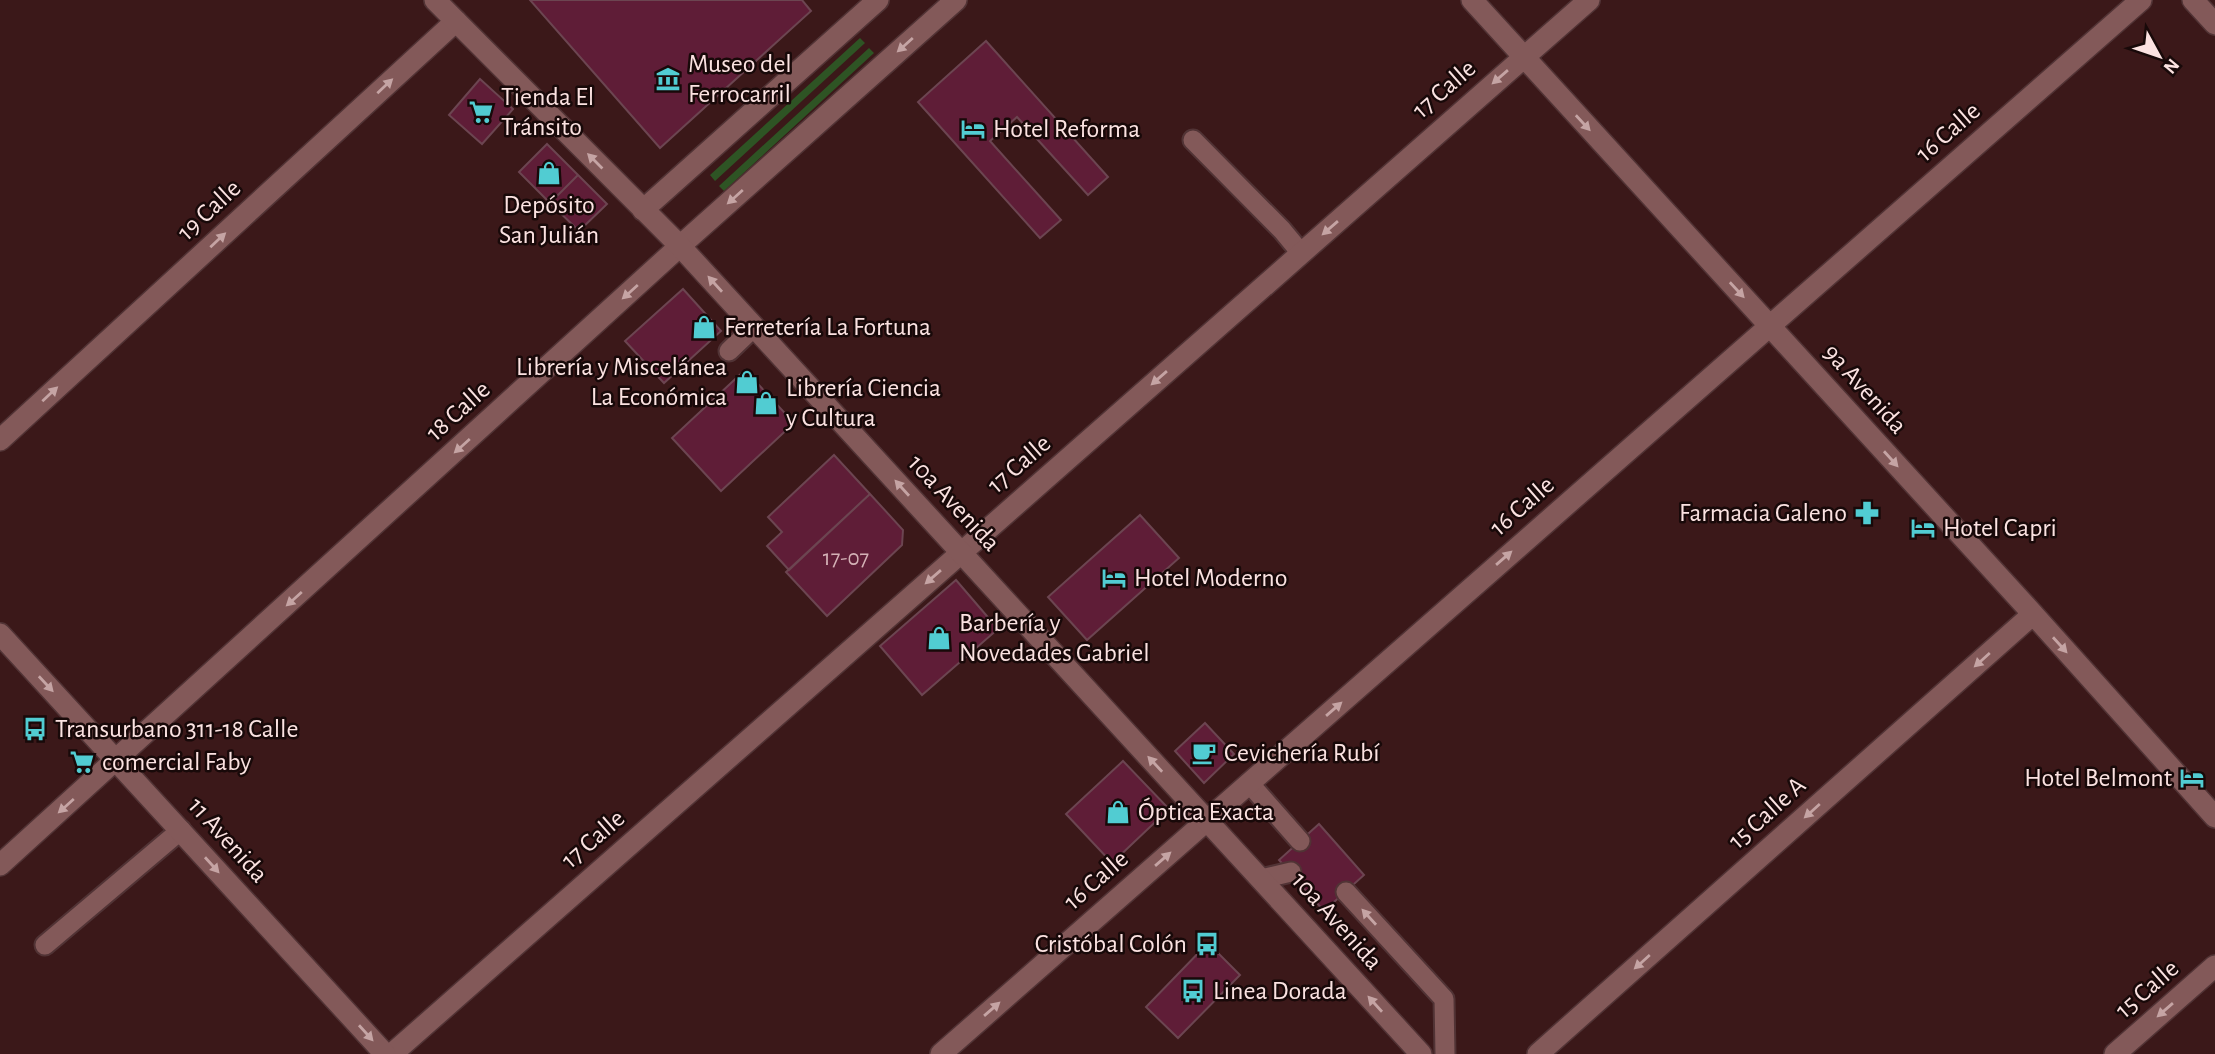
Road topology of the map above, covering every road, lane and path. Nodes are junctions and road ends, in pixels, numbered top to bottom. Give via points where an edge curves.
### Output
1 (435, 0) edge
2 (956, 0) edge
3 (1472, 0) edge
4 (1588, 0) edge
5 (2141, 0) edge
6 (2193, 0) edge
7 (867, 3) edge
8 (456, 21) junction
9 (2215, 24) edge
10 (1523, 58) junction
11 (1193, 140) dead end
12 (643, 210) junction
13 (680, 246) junction
14 (1301, 253) junction
15 (1770, 326) junction
16 (754, 327) junction
17 (729, 351) dead end
18 (0, 440) edge
19 (961, 552) junction
20 (2033, 614) junction
21 (0, 634) edge
22 (117, 761) junction
23 (1249, 783) junction
24 (2215, 817) edge
25 (1207, 820) junction
26 (181, 830) junction
27 (1300, 841) dead end
28 (0, 865) edge
29 (1291, 872) dead end
30 (1261, 879) junction
31 (1346, 892) dead end
32 (45, 946) dead end
33 (2215, 966) edge
34 (384, 1054) edge
35 (392, 1054) edge
36 (941, 1054) edge
37 (1421, 1054) edge
38 (1446, 1054) edge
39 (1538, 1054) edge
40 (2115, 1054) edge

1 - 8 street, 10a Avenida
2 -> 13 street, 18 Calle
3 - 10 street, 9a Avenida
4 - 10 street, 17 Calle
5 - 15 street, 16 Calle
6 - 9 street
7 - 12 street
12 -> 8 street, 10a Avenida
18 -> 8 street, 19 Calle
10 -> 14 street, 17 Calle
10 -> 15 street, 9a Avenida
11 - 14 lane
12 - 13 street, 10a Avenida
16 -> 13 street, 10a Avenida
13 -> 22 street, 18 Calle
14 -> 19 street, 17 Calle
15 -> 20 street, 9a Avenida
23 -> 15 street, 16 Calle
16 - 17 lane
19 -> 16 street, 10a Avenida
25 -> 19 street, 10a Avenida
19 -> 35 street, 17 Calle
20 -> 24 street, 9a Avenida
20 -> 39 street, 15 Calle A
21 -> 22 street, 11 Avenida
22 - 26 street, 11 Avenida
22 -> 28 street, 18 Calle
23 - 25 street, 16 Calle
23 - 27 lane
25 - 30 street, 10a Avenida
36 -> 25 street, 16 Calle
26 - 32 lane
26 -> 34 street, 11 Avenida
29 - 30 lane
37 -> 30 street, 10a Avenida
38 -> 31 lane via 1444,999
33 -> 40 street, 15 Calle

